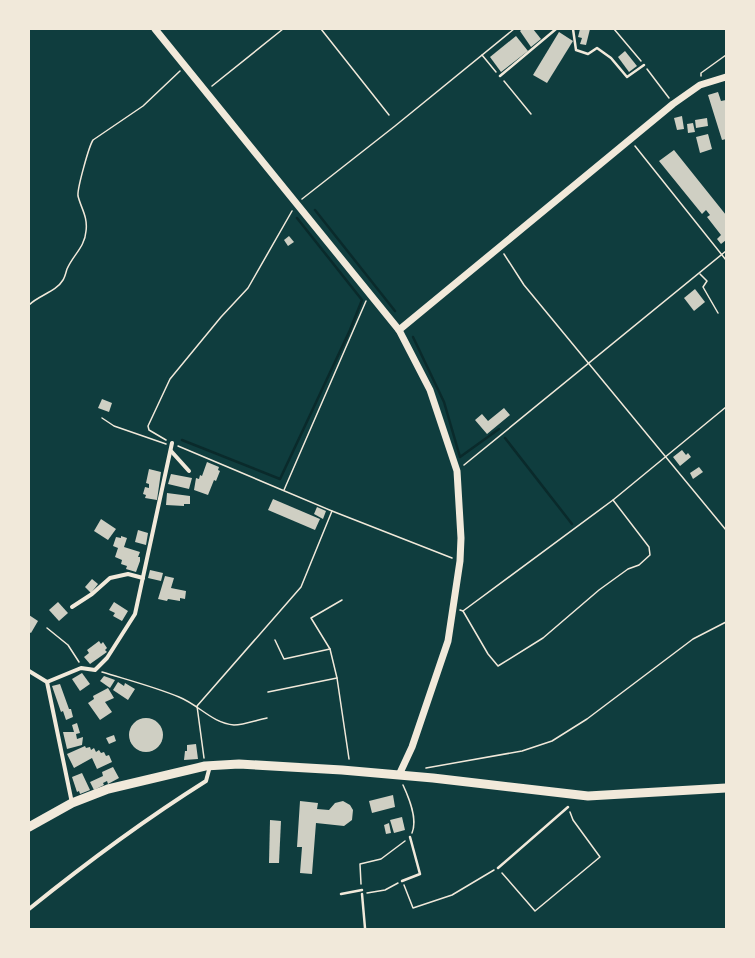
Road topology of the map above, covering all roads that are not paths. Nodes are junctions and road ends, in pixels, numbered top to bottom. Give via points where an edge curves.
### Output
1 (155, 29) edge
2 (556, 29) edge
3 (573, 29) edge
4 (644, 65) dead end
5 (500, 76) road end
6 (726, 78) edge
7 (399, 330) junction
8 (172, 444) road end
9 (172, 451) junction
10 (189, 471) dead end
11 (143, 578) junction
12 (72, 607) dead end
13 (29, 671) edge
14 (47, 682) junction
15 (208, 766) junction
16 (398, 775) junction
17 (726, 788) edge
18 (72, 803) junction
19 (568, 807) road end
20 (29, 827) edge
21 (410, 837) road end
22 (498, 868) road end
23 (402, 881) road end
24 (362, 890) road end
25 (341, 894) dead end
26 (362, 894) road end
27 (29, 909) edge
28 (365, 928) dead end

1 - 7 street
2 - 5 lane
3 - 4 lane via 576,50 588,54 597,48 611,58 627,77
6 - 7 street via 700,86 673,104
7 - 16 street via 430,390 457,471 461,538 448,641 412,747
8 - 9 street
9 - 10 street
9 - 11 street
11 - 12 street via 128,574 110,578
11 - 14 street via 135,614 107,658 95,670 81,668
13 - 14 street
14 - 18 street
15 - 16 highway via 246,764
15 - 18 highway via 115,788
15 - 27 street via 206,781 154,814 77,870
16 - 17 highway via 588,796
18 - 20 highway
19 - 22 lane
21 - 23 lane via 420,874
24 - 25 lane
26 - 28 lane

